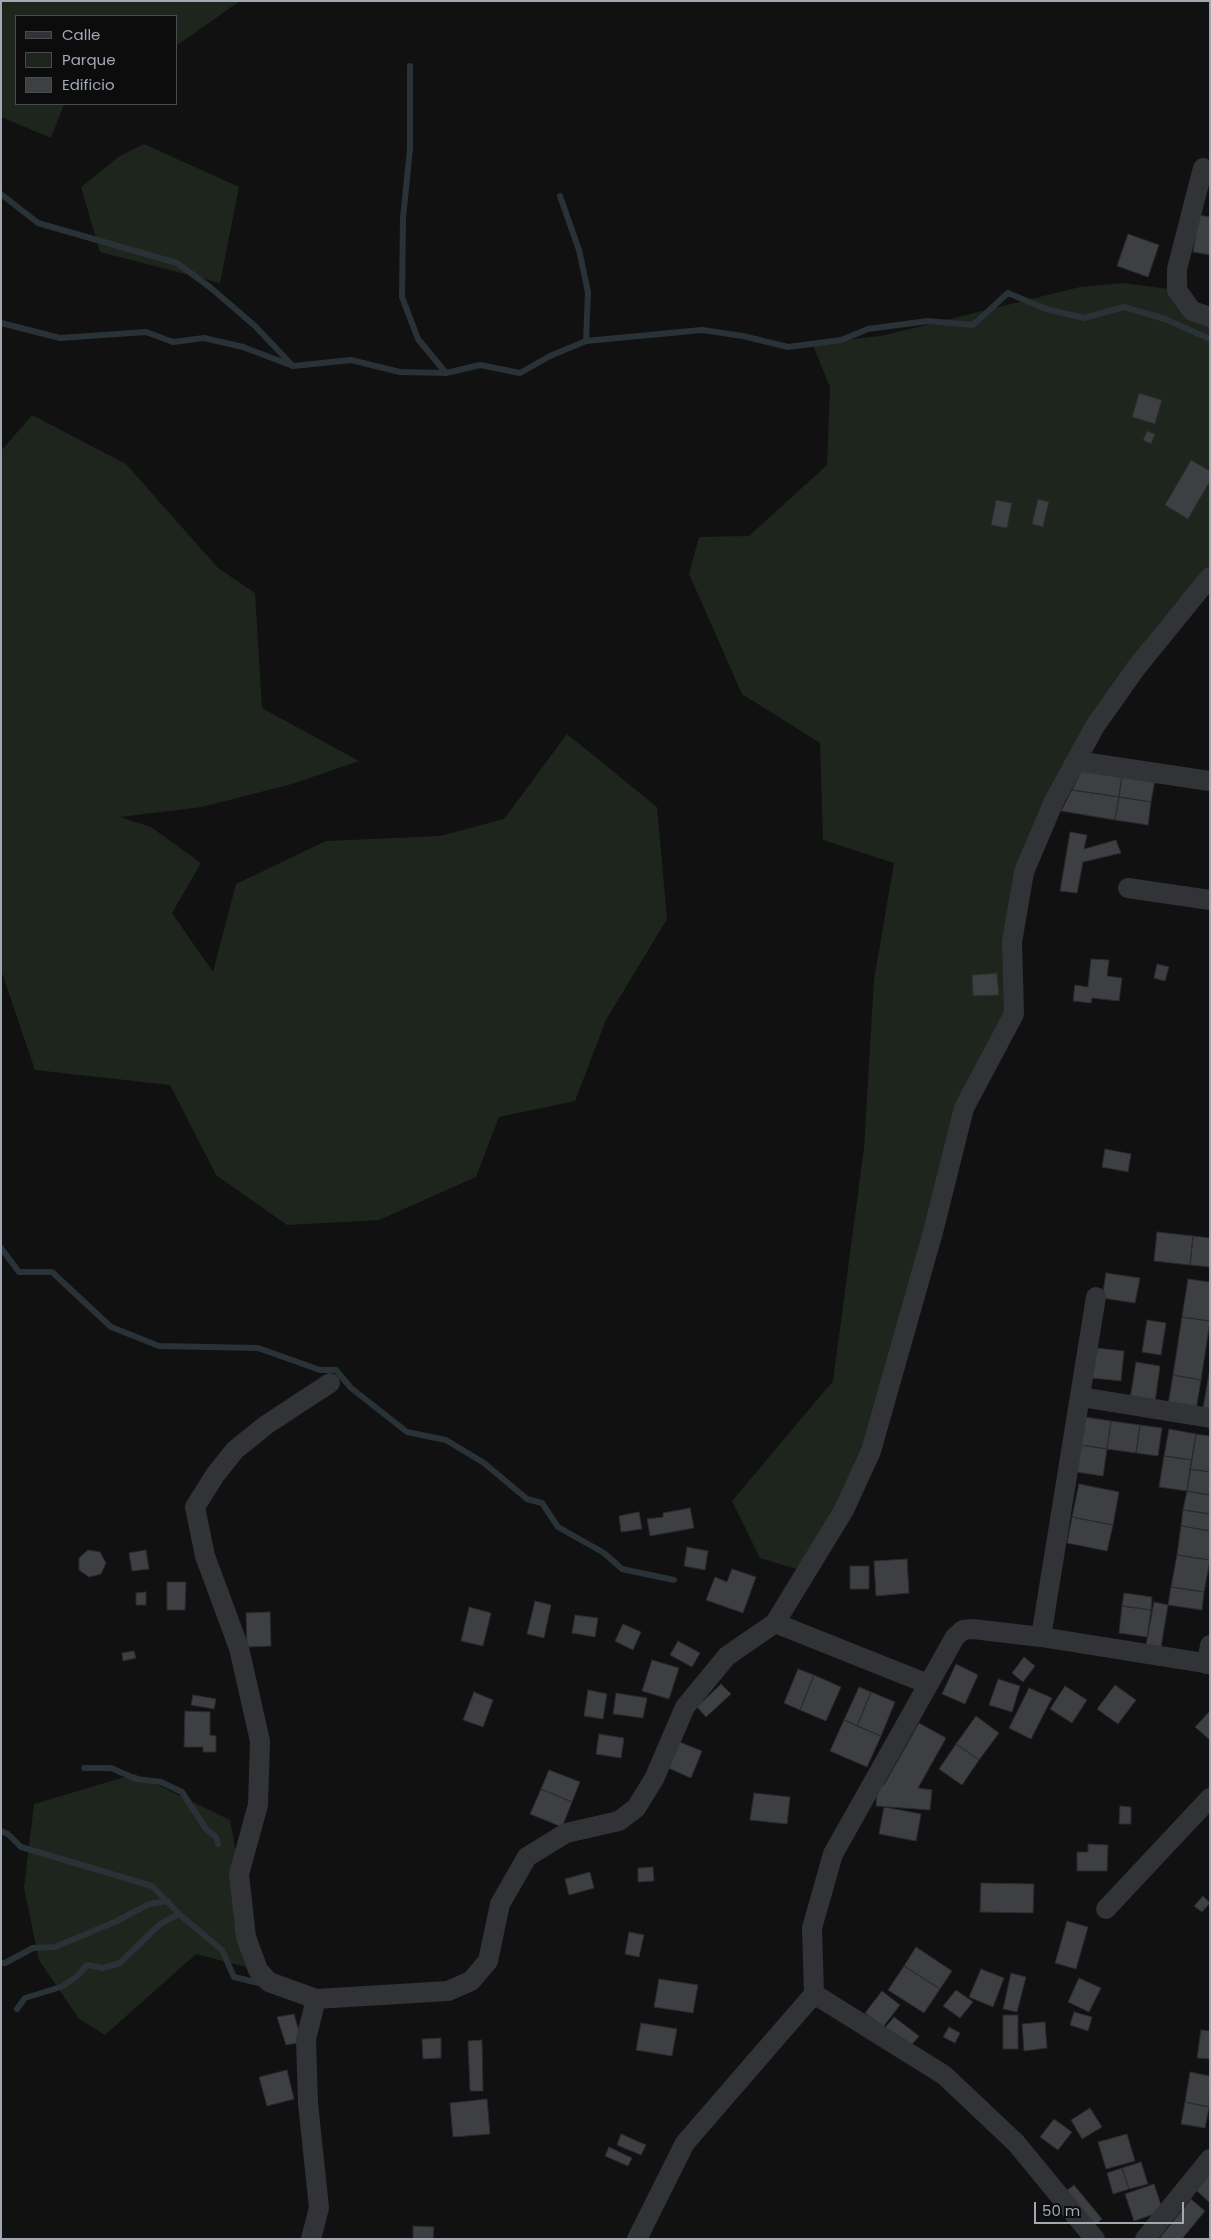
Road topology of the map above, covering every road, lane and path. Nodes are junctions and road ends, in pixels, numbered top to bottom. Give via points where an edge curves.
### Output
1 (1203, 168) dead end
2 (1210, 317) edge
3 (1210, 577) edge
4 (1076, 761) junction
5 (1210, 781) edge
6 (1128, 888) dead end
7 (1210, 900) edge
8 (1096, 1297) dead end
9 (330, 1383) dead end
10 (1081, 1396) junction
11 (1210, 1418) edge
12 (775, 1623) junction
13 (1041, 1637) junction
14 (1209, 1658) edge
15 (928, 1684) junction
16 (1210, 1798) edge
17 (1106, 1909) dead end
18 (814, 1994) junction
19 (316, 1999) junction
20 (1210, 2159) edge
21 (311, 2239) edge
22 (637, 2239) edge
23 (1095, 2239) edge
24 (1145, 2239) edge

1 - 2 street via 1177,269 1177,290 1192,311
3 - 4 street via 1136,668 1095,726
4 - 5 street
4 - 12 street via 1054,801 1024,872 1012,942 1014,1014 964,1108 872,1451 844,1510
6 - 7 street
8 - 10 street
9 - 19 street via 266,1425 235,1450 194,1507 205,1556 238,1648 260,1740 258,1805 239,1874 246,1937 258,1970 269,1982
10 - 11 street
10 - 13 street
12 - 15 street
12 - 19 street via 727,1656 684,1707 654,1779 636,1808 619,1820 566,1833 526,1857 500,1904 488,1961 471,1981 448,1991
13 - 14 street
13 - 15 street via 963,1630 955,1637
15 - 18 street via 833,1854 812,1928
16 - 17 street
18 - 22 street via 684,2143
18 - 23 street via 944,2075 1016,2143
19 - 21 street via 306,2039 308,2103 319,2208
20 - 24 street

